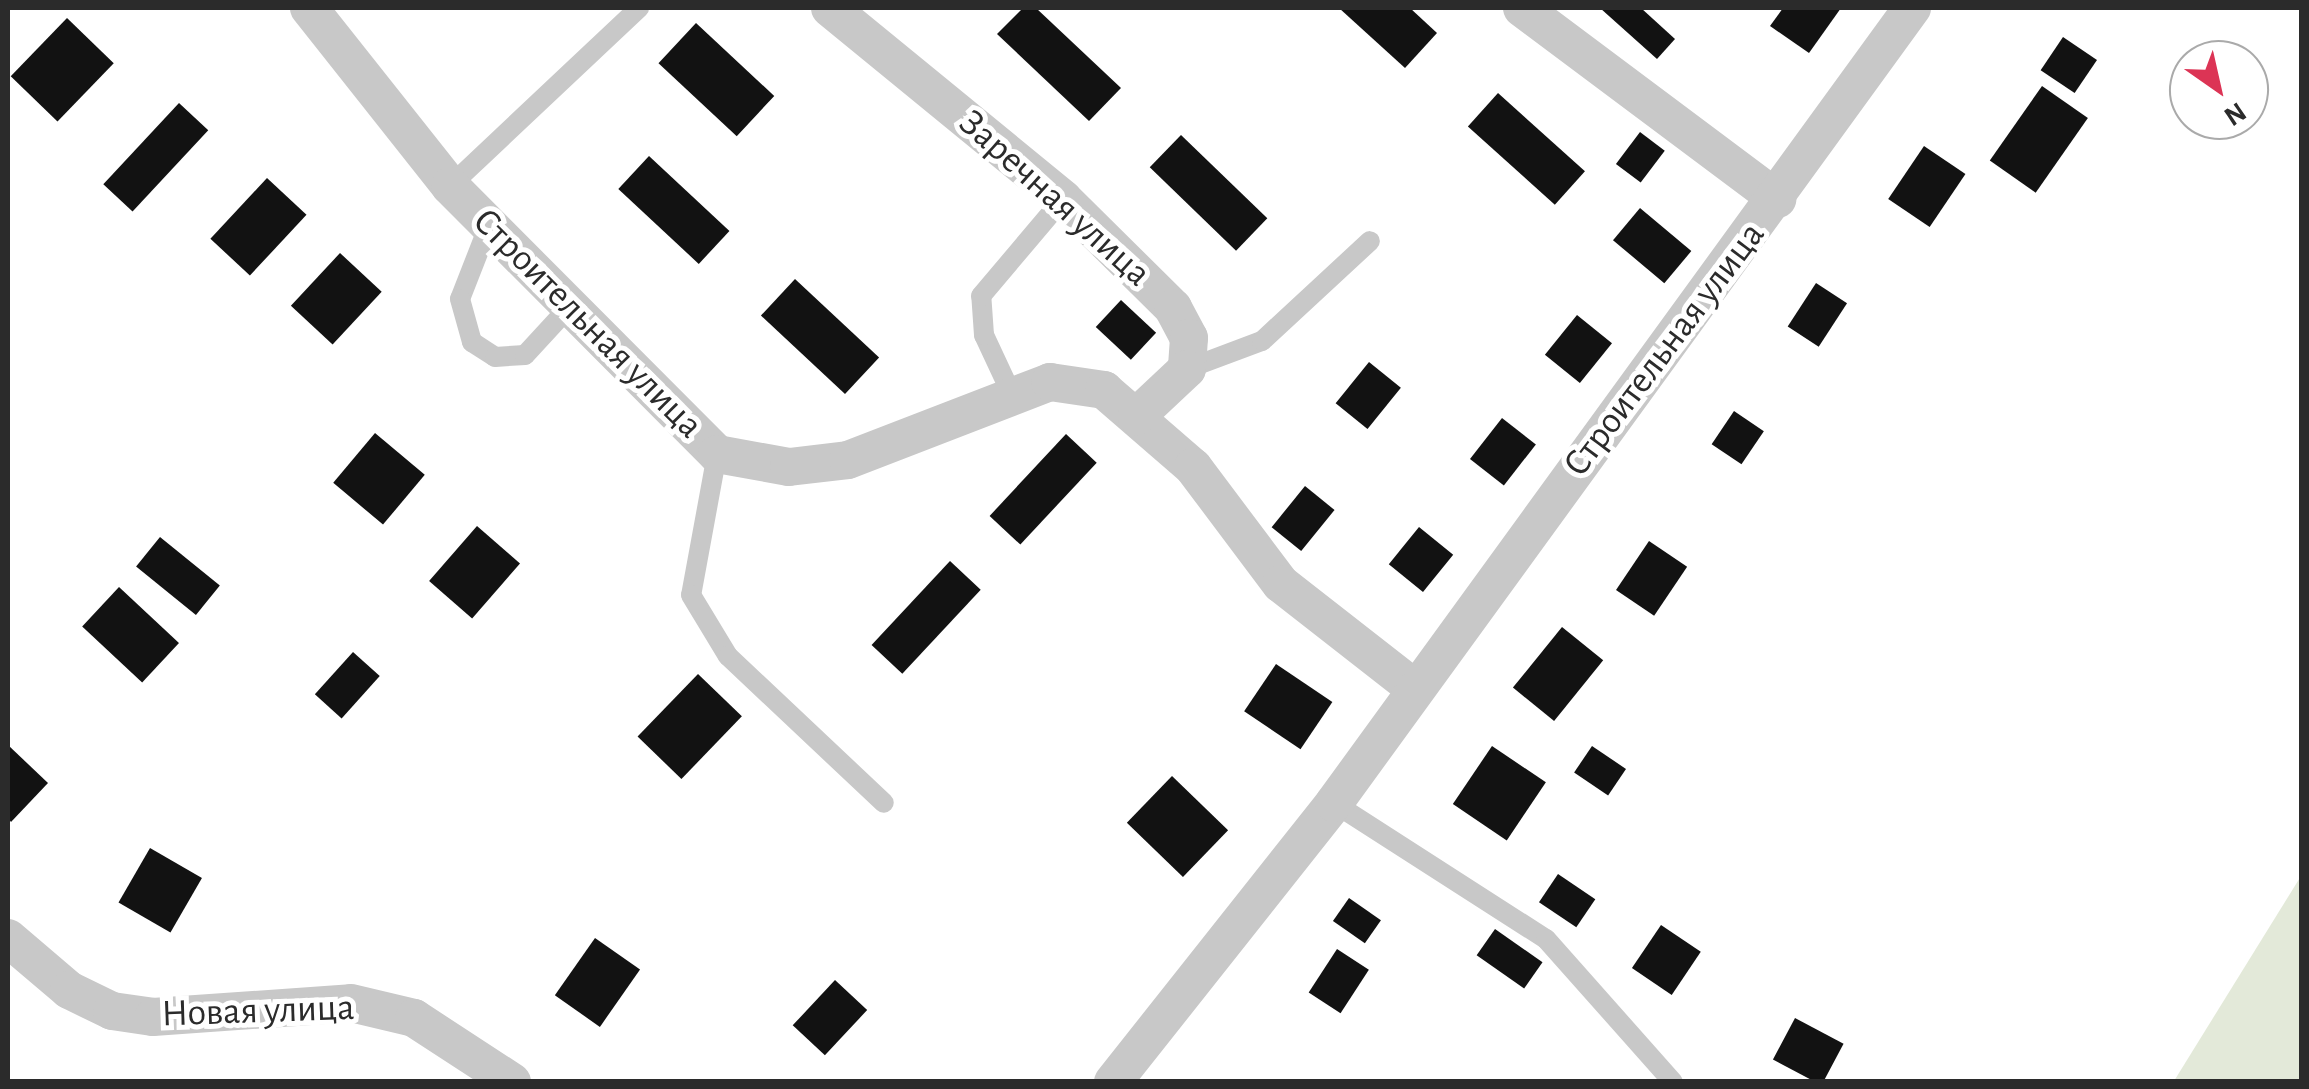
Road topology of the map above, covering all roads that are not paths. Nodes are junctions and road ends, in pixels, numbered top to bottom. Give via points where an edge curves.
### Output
1 (309, 8) edge
2 (639, 8) edge
3 (830, 8) edge
4 (1522, 8) edge
5 (1912, 8) edge
6 (450, 186) junction
7 (1062, 198) junction
8 (1777, 200) junction
9 (489, 224) junction
10 (1370, 241) dead end
11 (570, 306) junction
12 (1187, 369) junction
13 (1012, 394) junction
14 (1137, 416) junction
15 (717, 454) junction
16 (1414, 688) junction
17 (884, 803) dead end
18 (1334, 803) junction
19 (8, 938) edge
20 (512, 1082) edge
21 (1113, 1082) edge
22 (1672, 1082) edge

1 - 6 street, Строительная улица
2 - 6 lane
3 - 7 street, Заречная улица
4 - 8 street
5 - 8 street, Строительная улица
6 - 9 street, Строительная улица
7 - 12 street, Заречная улица via 1174,308 1188,338
7 - 13 lane via 981,296 984,334
8 - 16 street, Строительная улица
9 - 11 street, Строительная улица
9 - 11 lane via 460,299 472,342 495,357 524,356
10 - 12 lane via 1262,342
11 - 15 street, Строительная улица
12 - 14 street
13 - 14 street, Строительная улица via 1050,382 1104,390
13 - 15 street, Строительная улица via 848,460 790,468
14 - 16 street, Строительная улица via 1193,466 1281,584
15 - 17 lane via 691,595 728,656
16 - 18 street, Строительная улица
18 - 21 street, Строительная улица
18 - 22 lane via 1546,939
19 - 20 street, Новая улица via 70,990 112,1011 154,1017 351,1003 414,1018

